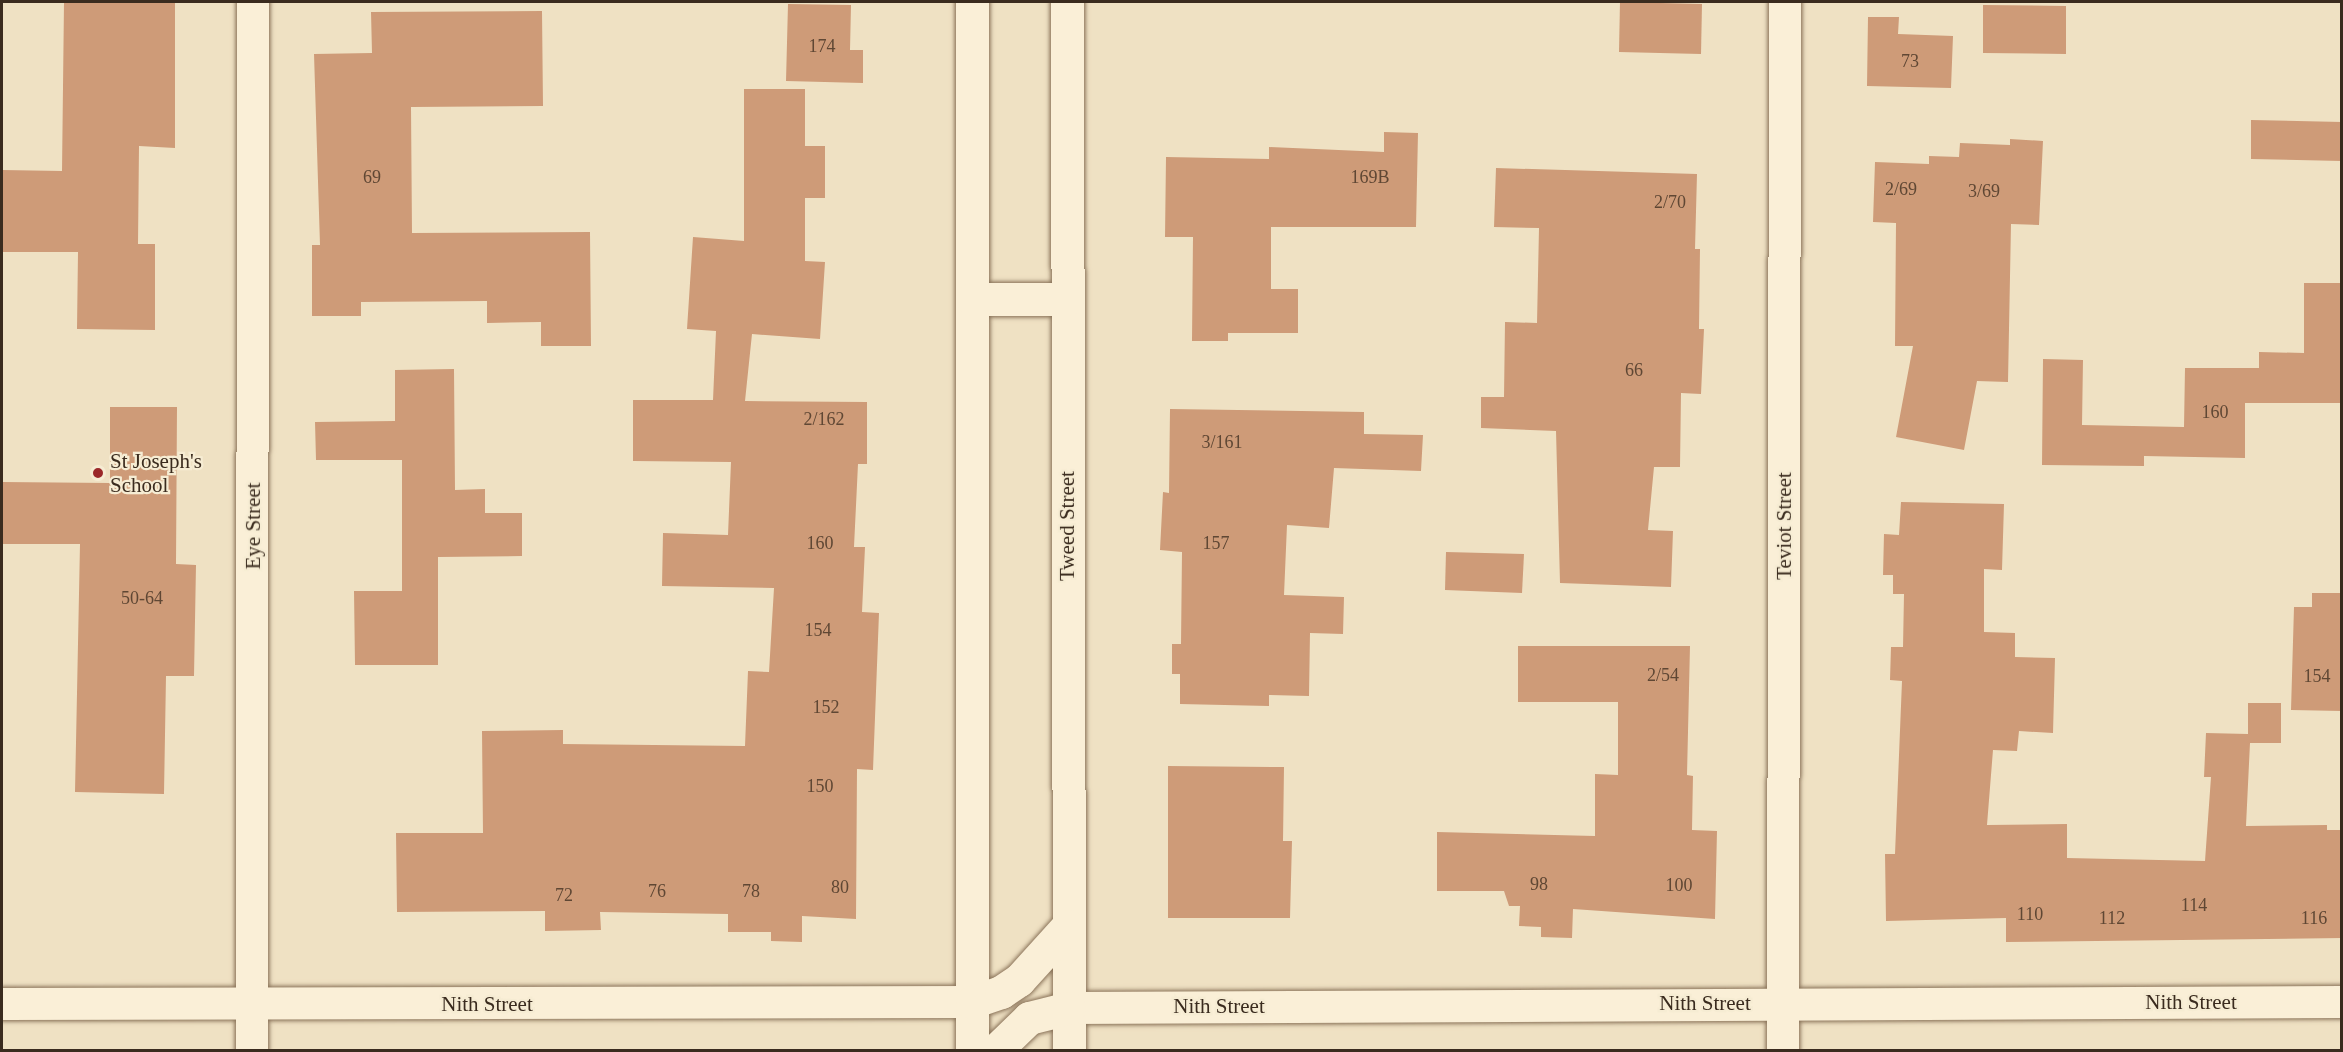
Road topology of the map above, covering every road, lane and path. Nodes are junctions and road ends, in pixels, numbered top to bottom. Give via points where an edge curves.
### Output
1 (253, 2) edge
2 (972, 2) edge
3 (1067, 2) edge
4 (1785, 2) edge
5 (972, 298) junction
6 (1067, 299) junction
7 (1068, 926) junction
8 (972, 1002) junction
9 (2342, 1002) edge
10 (1783, 1003) junction
11 (2, 1004) edge
12 (252, 1004) junction
13 (1069, 1008) junction
14 (252, 1050) edge
15 (972, 1050) edge
16 (996, 1050) edge
17 (1069, 1050) edge
18 (1783, 1050) edge

1 - 12 street, Eye Street
2 - 5 main road
3 - 6 main road, Tweed Street
4 - 10 street, Teviot Street
5 - 6 main road
5 - 8 main road
6 - 7 main road, Tweed Street
7 - 8 main road via 1019,980 1001,993
7 - 13 main road, Tweed Street
8 - 12 street, Nith Street
8 - 15 main road
9 - 10 street, Nith Street
10 - 13 street, Nith Street
10 - 18 street, Teviot Street
11 - 12 street, Nith Street
12 - 14 street, Eye Street
13 - 16 main road via 1029,1018
13 - 17 main road, Tweed Street

